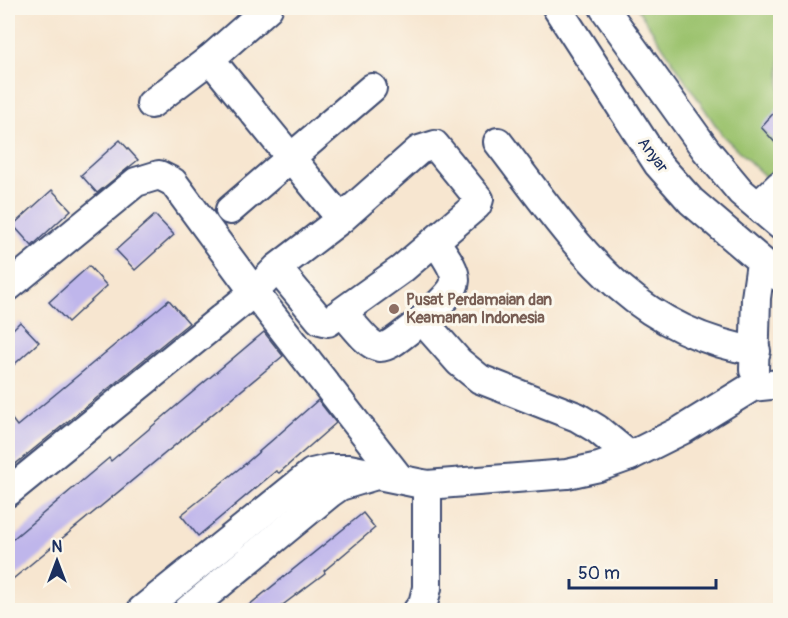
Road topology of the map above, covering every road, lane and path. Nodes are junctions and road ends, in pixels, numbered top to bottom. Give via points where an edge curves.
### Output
1 (268, 8) edge
2 (557, 8) edge
3 (604, 8) edge
4 (210, 58) junction
5 (372, 88) dead end
6 (150, 104) dead end
7 (498, 142) dead end
8 (290, 159) junction
9 (780, 185) edge
10 (758, 206) junction
11 (230, 210) dead end
12 (341, 219) junction
13 (780, 225) edge
14 (435, 241) junction
15 (277, 268) junction
16 (771, 270) edge
17 (8, 287) edge
18 (254, 292) junction
19 (343, 313) junction
20 (422, 320) junction
21 (756, 351) junction
22 (780, 384) edge
23 (752, 387) junction
24 (630, 456) junction
25 (402, 479) junction
26 (8, 492) edge
27 (142, 610) edge
28 (188, 610) edge
29 (418, 610) edge

1 - 4 street
2 - 16 street, Anyar via 658,164 691,201
3 - 10 street via 706,150
4 - 6 street
4 - 8 street
5 - 8 street
7 - 21 street via 575,242 612,281 673,326 721,346
8 - 11 street
8 - 12 street
9 - 10 street
10 - 13 street
12 - 14 street via 419,150 435,145 479,199
12 - 15 street
14 - 19 street
14 - 20 street via 454,268 457,282
15 - 18 street
15 - 19 street via 320,320 328,322
16 - 21 street via 756,298
17 - 18 street via 135,182 159,174 173,182
18 - 25 street
18 - 26 street
19 - 20 street via 371,346 379,348 389,346
20 - 24 street via 459,362 480,379 577,417
21 - 23 street
22 - 23 street
23 - 24 street
24 - 25 street via 567,474
25 - 27 street via 349,469 312,473
25 - 28 street via 340,486
25 - 29 street via 428,588

